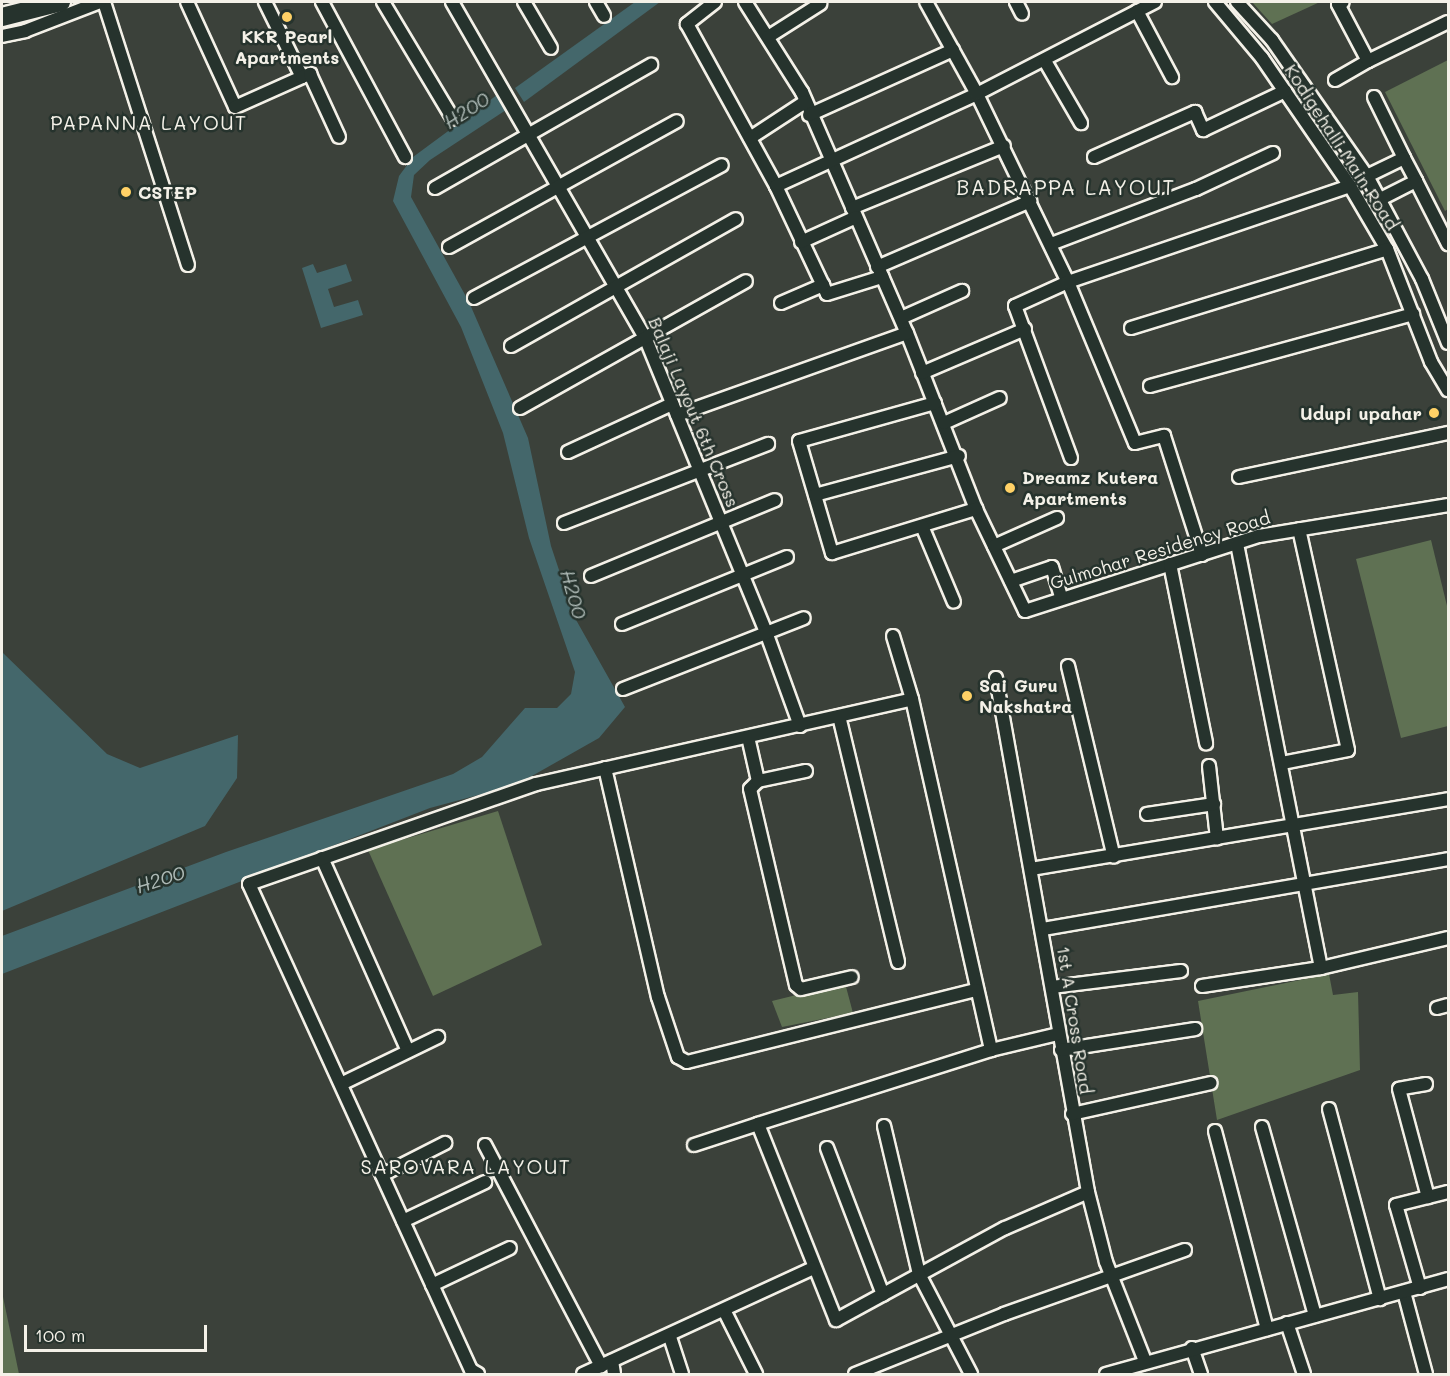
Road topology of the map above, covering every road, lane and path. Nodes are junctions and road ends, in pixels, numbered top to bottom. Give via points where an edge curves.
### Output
1 (61, 2) edge
2 (102, 2) edge
3 (187, 2) edge
4 (265, 2) edge
5 (322, 2) edge
6 (383, 2) edge
7 (452, 2) edge
8 (524, 2) edge
9 (596, 2) edge
10 (715, 2) edge
11 (745, 2) edge
12 (926, 2) edge
13 (1016, 2) edge
14 (1155, 2) edge
15 (1215, 2) edge
16 (1237, 2) edge
17 (1343, 2) edge
18 (820, 4) dead end
19 (1137, 11) junction
20 (1022, 14) dead end
21 (604, 16) dead end
22 (2, 17) edge
23 (1449, 22) edge
24 (2, 36) edge
25 (768, 37) junction
26 (551, 48) dead end
27 (953, 50) junction
28 (1045, 61) junction
29 (1368, 61) junction
30 (651, 65) dead end
31 (1292, 68) junction
32 (302, 77) junction
33 (1172, 77) dead end
34 (1276, 78) junction
35 (1335, 80) dead end
36 (1285, 91) junction
37 (977, 94) junction
38 (1374, 97) dead end
39 (807, 108) junction
40 (453, 119) dead end
41 (677, 121) dead end
42 (1081, 123) dead end
43 (531, 136) junction
44 (339, 137) dead end
45 (750, 138) junction
46 (1004, 146) junction
47 (1273, 153) dead end
48 (1094, 157) dead end
49 (405, 158) dead end
50 (1404, 158) junction
51 (832, 160) junction
52 (722, 165) dead end
53 (1367, 176) junction
54 (1416, 181) junction
55 (559, 185) junction
56 (776, 186) junction
57 (1350, 186) junction
58 (435, 188) dead end
59 (1381, 199) junction
60 (1030, 201) junction
61 (854, 212) junction
62 (736, 219) dead end
63 (588, 238) junction
64 (801, 242) junction
65 (1051, 244) junction
66 (1449, 244) edge
67 (449, 247) dead end
68 (1387, 249) junction
69 (188, 265) dead end
70 (880, 272) junction
71 (746, 281) dead end
72 (1068, 282) junction
73 (823, 285) junction
74 (616, 288) junction
75 (962, 291) dead end
76 (474, 298) dead end
77 (781, 303) dead end
78 (1413, 314) junction
79 (901, 318) junction
80 (1131, 328) dead end
81 (1025, 329) junction
82 (907, 333) junction
83 (645, 337) junction
84 (1449, 343) edge
85 (511, 346) dead end
86 (922, 373) junction
87 (1150, 386) dead end
88 (1449, 390) edge
89 (1000, 398) dead end
90 (935, 403) junction
91 (520, 408) dead end
92 (675, 409) junction
93 (944, 423) junction
94 (1449, 433) edge
95 (768, 444) dead end
96 (568, 452) dead end
97 (959, 456) junction
98 (1071, 458) dead end
99 (700, 470) junction
100 (1239, 477) dead end
101 (815, 495) junction
102 (776, 500) dead end
103 (1449, 505) edge
104 (976, 509) junction
105 (1057, 518) dead end
106 (564, 523) dead end
107 (721, 523) junction
108 (922, 526) junction
109 (1299, 530) junction
110 (1237, 543) junction
111 (994, 546) junction
112 (1202, 555) junction
113 (787, 557) dead end
114 (1170, 564) junction
115 (591, 576) dead end
116 (743, 576) junction
117 (1011, 581) junction
118 (1061, 597) junction
119 (954, 602) dead end
120 (804, 618) dead end
121 (622, 624) dead end
122 (766, 632) junction
123 (893, 636) dead end
124 (1068, 666) dead end
125 (996, 678) dead end
126 (623, 689) dead end
127 (912, 699) junction
128 (839, 716) junction
129 (800, 726) junction
130 (748, 737) junction
131 (1206, 742) dead end
132 (1282, 764) junction
133 (1209, 766) dead end
134 (605, 768) junction
135 (806, 771) dead end
136 (758, 781) junction
137 (1449, 799) edge
138 (1214, 804) junction
139 (1147, 814) dead end
140 (1294, 825) junction
141 (1217, 839) junction
142 (1113, 857) junction
143 (322, 858) junction
144 (1449, 859) edge
145 (1031, 869) junction
146 (1305, 883) junction
147 (1043, 929) junction
148 (1449, 938) edge
149 (898, 962) dead end
150 (1321, 968) junction
151 (1181, 971) dead end
152 (852, 977) dead end
153 (1202, 986) dead end
154 (1052, 987) junction
155 (976, 990) junction
156 (1195, 1029) dead end
157 (1058, 1034) junction
158 (438, 1037) dead end
159 (991, 1050) junction
160 (1061, 1050) junction
161 (408, 1051) junction
162 (1211, 1083) dead end
163 (341, 1084) junction
164 (1426, 1084) dead end
165 (1329, 1109) dead end
166 (1072, 1114) junction
167 (758, 1125) junction
168 (884, 1126) dead end
169 (1262, 1127) dead end
170 (1215, 1131) dead end
171 (445, 1143) dead end
172 (485, 1145) dead end
173 (694, 1145) dead end
174 (827, 1148) dead end
175 (382, 1175) junction
176 (485, 1182) dead end
177 (1088, 1192) junction
178 (1449, 1192) edge
179 (1428, 1197) junction
180 (403, 1221) junction
181 (510, 1248) dead end
182 (1185, 1250) dead end
183 (813, 1268) junction
184 (919, 1274) junction
185 (1110, 1274) junction
186 (1449, 1279) edge
187 (432, 1286) junction
188 (1420, 1288) junction
189 (1404, 1292) junction
190 (883, 1295) junction
191 (1380, 1299) junction
192 (724, 1310) junction
193 (1315, 1316) junction
194 (1287, 1323) junction
195 (1267, 1329) junction
196 (952, 1336) junction
197 (670, 1337) junction
198 (1192, 1348) junction
199 (1145, 1361) junction
200 (606, 1364) junction
201 (1113, 1373) edge
202 (478, 1374) edge
203 (583, 1374) edge
204 (614, 1374) edge
205 (682, 1374) edge
206 (756, 1374) edge
207 (855, 1374) edge
208 (971, 1374) edge
209 (1201, 1374) edge
210 (1304, 1374) edge
211 (1426, 1374) edge

1 - 22 highway
2 - 24 street
2 - 69 street
3 - 32 street via 235,107
4 - 32 street
5 - 49 street
6 - 40 street
7 - 43 street, Balaji Layout 6th Cross
8 - 26 street
9 - 21 street
10 - 45 street via 687,24
11 - 25 street
12 - 27 street
13 - 20 street
14 - 19 street
15 - 34 street, Kodigehalli Main Road
16 - 31 street, Kodigehalli Main Road
17 - 29 street via 1338,4
18 - 25 street
19 - 28 street
19 - 33 street
23 - 29 street
25 - 39 street
27 - 37 street
27 - 39 street
28 - 37 street
28 - 42 street
29 - 35 street
30 - 43 street
31 - 34 street
31 - 53 street, Kodigehalli Main Road
32 - 44 street via 310,74
34 - 36 street, Kodigehalli Main Road
36 - 48 street via 1203,130 1195,112
36 - 57 street, Kodigehalli Main Road
37 - 46 street
37 - 51 street
38 - 50 street
39 - 45 street
39 - 51 street
41 - 55 street
43 - 55 street, Balaji Layout 6th Cross
43 - 58 street
45 - 56 street
46 - 60 street
46 - 61 street
47 - 65 street via 1196,189
50 - 53 street
50 - 54 street
51 - 56 street
51 - 61 street
52 - 63 street
53 - 59 street, Kodigehalli Main Road
54 - 59 street
54 - 66 street
55 - 63 street, Balaji Layout 6th Cross
55 - 67 street
56 - 64 street
57 - 68 street, Kodigehalli Main Road
57 - 72 street
59 - 84 street, Kodigehalli Main Road
60 - 65 street
60 - 70 street
61 - 64 street
61 - 70 street
62 - 74 street
63 - 74 street, Balaji Layout 6th Cross
63 - 76 street
64 - 73 street
65 - 72 street
68 - 78 street, Kodigehalli Main Road
68 - 80 street
70 - 73 street via 827,294
70 - 79 street
71 - 83 street
72 - 81 street via 1015,306
72 - 112 street via 1135,443 1164,436
73 - 77 street
74 - 83 street, Balaji Layout 6th Cross
74 - 85 street
75 - 79 street
78 - 87 street
78 - 88 street, Kodigehalli Main Road via 1431,362
79 - 82 street
81 - 86 street
81 - 98 street
82 - 86 street
82 - 92 street
83 - 91 street
83 - 92 street, Balaji Layout 6th Cross
86 - 90 street
89 - 93 street
90 - 93 street
90 - 101 street via 799,441
92 - 96 street
92 - 99 street, Balaji Layout 6th Cross
93 - 97 street
94 - 100 street
95 - 99 street
97 - 101 street
97 - 104 street
99 - 106 street
99 - 107 street, Balaji Layout 6th Cross
101 - 108 street via 832,553
102 - 107 street
103 - 109 street, Gulmohar Residency Road
104 - 108 street
104 - 111 street
105 - 111 street
107 - 115 street
107 - 116 street, Balaji Layout 6th Cross
108 - 119 street
109 - 110 street, Gulmohar Residency Road
109 - 132 street via 1348,750
110 - 112 street, Gulmohar Residency Road
110 - 132 street
111 - 117 street
112 - 114 street, Gulmohar Residency Road
113 - 116 street
114 - 118 street, Gulmohar Residency Road
114 - 131 street
116 - 121 street
116 - 122 street, Balaji Layout 6th Cross
117 - 118 street, Gulmohar Residency Road via 1025,611
117 - 118 street via 1052,567
120 - 122 street
122 - 126 street
122 - 129 street, Balaji Layout 6th Cross
123 - 127 street
124 - 142 street
125 - 145 street, 1st A Cross Road
127 - 128 street
127 - 155 street
128 - 129 street
128 - 149 street
129 - 130 street
130 - 134 street
130 - 136 street
132 - 140 street
133 - 138 street
134 - 143 street via 536,784
134 - 155 street via 658,997 678,1057 687,1062
135 - 136 street
136 - 152 street via 750,789 796,985 801,989
137 - 140 street
138 - 139 street
138 - 141 street
140 - 141 street
140 - 146 street
141 - 142 street
142 - 145 street
143 - 161 street
143 - 163 street via 249,884
144 - 146 street
145 - 147 street, 1st A Cross Road
146 - 147 street
146 - 150 street
147 - 154 street, 1st A Cross Road
148 - 150 street
150 - 153 street
151 - 154 street
154 - 157 street, 1st A Cross Road
155 - 159 street
156 - 160 street
157 - 159 street
157 - 160 street, 1st A Cross Road
158 - 161 street
159 - 167 street
160 - 166 street, 1st A Cross Road
161 - 163 street
162 - 166 street
163 - 175 street
164 - 179 street via 1399,1089
165 - 191 street
166 - 177 street, 1st A Cross Road
167 - 173 street
167 - 183 street
168 - 184 street
169 - 193 street
170 - 195 street
171 - 175 street
172 - 200 street
174 - 190 street
175 - 180 street
176 - 180 street
177 - 184 street via 1005,1228
177 - 185 street, 1st A Cross Road
178 - 179 street
179 - 188 street via 1396,1205
180 - 187 street
181 - 187 street
182 - 185 street
183 - 190 street via 836,1320
183 - 192 street
184 - 190 street
184 - 196 street
185 - 196 street
185 - 199 street, 1st A Cross Road
186 - 188 street
187 - 202 street via 471,1370
188 - 189 street
189 - 191 street
189 - 211 street
191 - 193 street
192 - 197 street
192 - 206 street
193 - 194 street
194 - 195 street
194 - 210 street
195 - 198 street
196 - 207 street
196 - 208 street
197 - 200 street
197 - 205 street
198 - 199 street
198 - 209 street
199 - 201 street
200 - 203 street
200 - 204 street

